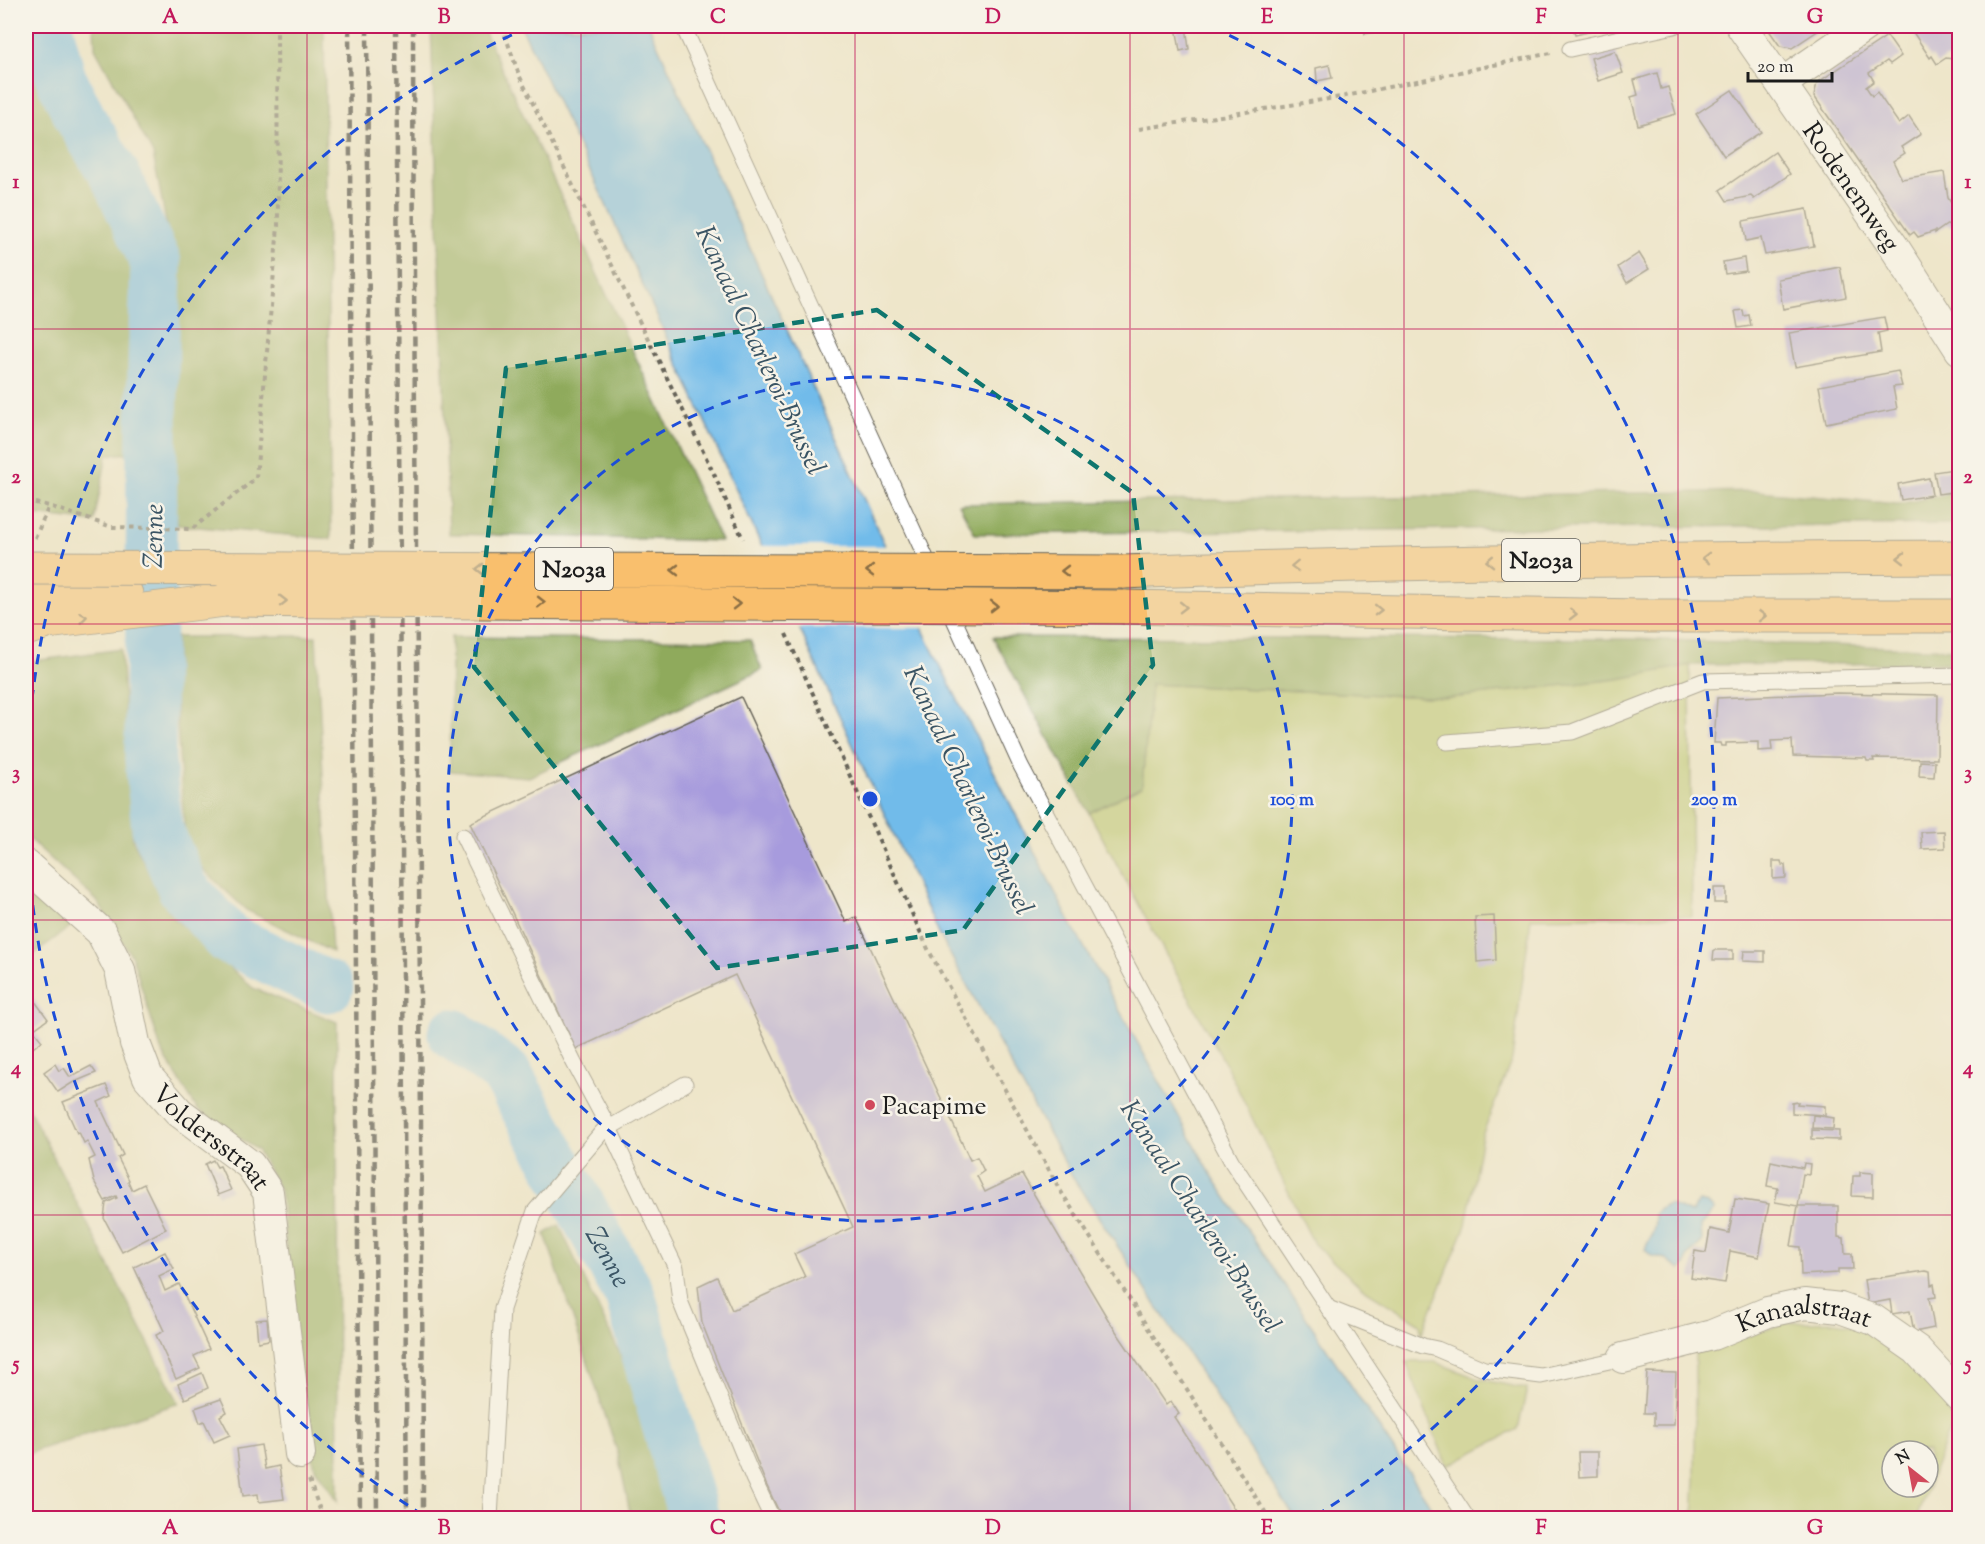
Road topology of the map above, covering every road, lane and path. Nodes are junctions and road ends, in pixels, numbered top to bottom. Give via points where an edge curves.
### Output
1 (277, 26) edge
2 (502, 26) edge
3 (683, 26) edge
4 (1674, 26) edge
5 (1742, 26) edge
6 (1865, 26) edge
7 (1570, 49) joint
8 (1782, 83) junction
9 (1139, 129) dead end
10 (1959, 350) edge
11 (26, 501) edge
12 (49, 506) junction
13 (743, 539) dead end
14 (31, 548) edge
15 (1959, 557) edge
16 (59, 567) junction
17 (26, 568) edge
18 (26, 595) edge
19 (225, 600) junction
20 (1959, 616) edge
21 (782, 626) dead end
22 (26, 629) edge
23 (1959, 675) edge
24 (1447, 742) dead end
25 (463, 836) dead end
26 (26, 865) edge
27 (685, 1084) dead end
28 (605, 1130) junction
29 (1328, 1308) junction
30 (1623, 1358) joint
31 (1959, 1397) edge
32 (300, 1454) joint
33 (323, 1518) edge
34 (490, 1518) edge
35 (772, 1518) edge
36 (1269, 1518) edge
37 (1467, 1518) edge

1 - 12 path via 278,226 256,478 192,529 112,527
2 - 13 path via 519,75
3 - 29 lane via 1021,766 1232,1162
4 - 7 lane
5 - 8 street, Rodenemweg
6 - 8 street
7 - 9 path via 1341,97
8 - 10 street, Rodenemweg
11 - 12 path
12 - 14 path
14 - 16 highway
15 -> 16 highway, N203a, bridge via 1368,563 1124,572
16 - 17 highway, N203a, bridge
18 - 19 highway, N203a via 171,594
19 -> 20 highway, N203a, bridge
22 -> 19 highway via 46,622
21 - 36 path via 933,960 1060,1190
23 - 24 lane via 1703,681 1572,732
25 - 28 lane
26 - 32 street, Voldersstraat via 100,932 120,970 135,1043 148,1077 179,1112 250,1165 267,1191
27 - 28 lane
28 - 34 lane via 536,1211 502,1309
28 - 35 lane via 676,1268 680,1301
29 - 30 lane via 1484,1369 1541,1376
29 - 37 lane
30 - 31 street, Kanaalstraat via 1712,1335 1768,1312 1805,1304 1840,1308 1874,1320 1917,1350
32 - 33 path

